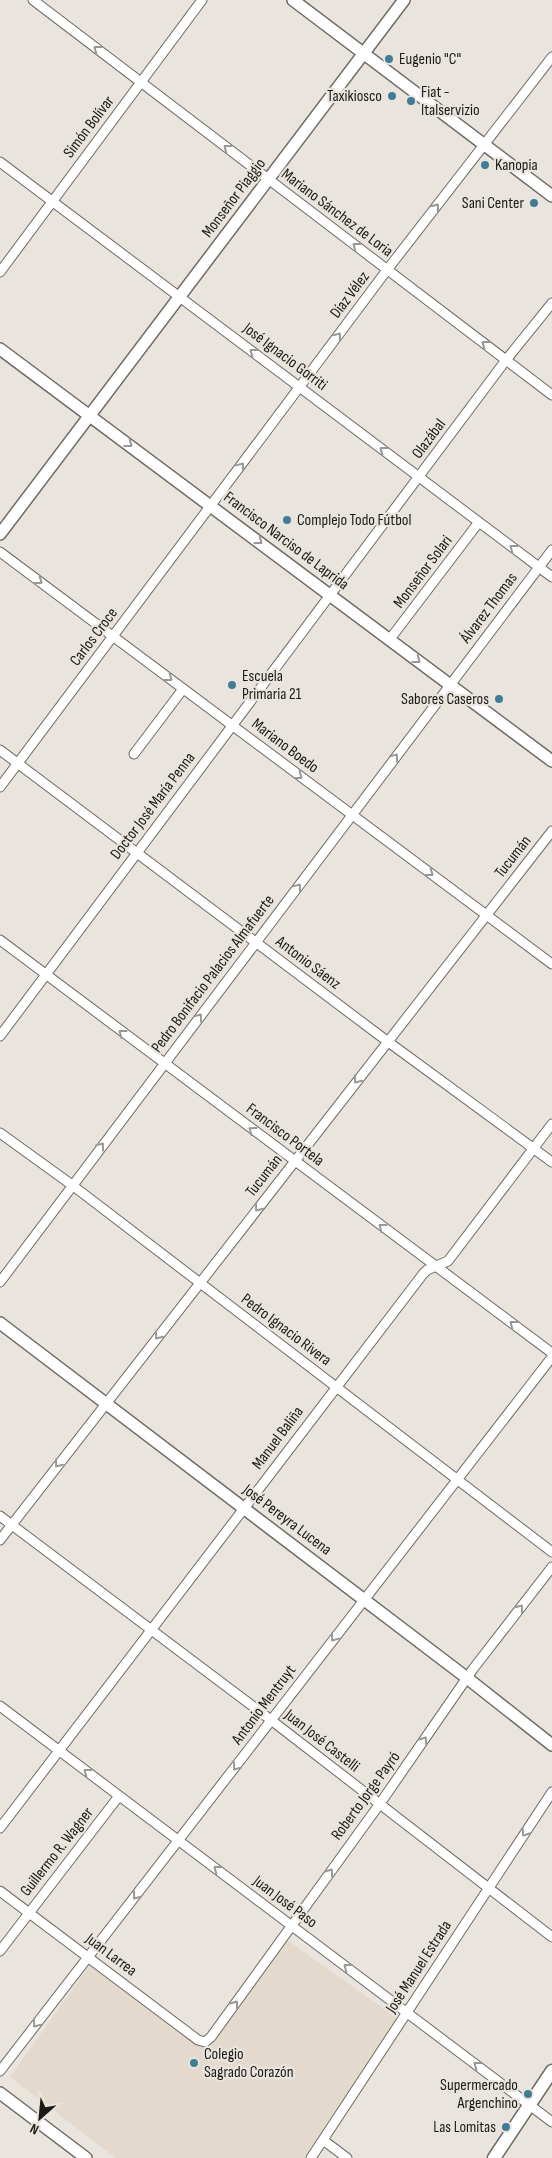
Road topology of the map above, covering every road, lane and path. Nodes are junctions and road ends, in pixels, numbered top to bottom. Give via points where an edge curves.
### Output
1 (33, 0) edge
2 (202, 0) edge
3 (293, 0) edge
4 (404, 0) edge
5 (363, 54) junction
6 (552, 57) edge
7 (141, 82) junction
8 (484, 144) junction
9 (0, 162) edge
10 (268, 179) junction
11 (552, 196) edge
12 (52, 202) junction
13 (388, 270) junction
14 (0, 272) edge
15 (179, 296) junction
16 (552, 303) edge
17 (0, 348) edge
18 (506, 360) junction
19 (300, 387) junction
20 (552, 395) edge
21 (90, 415) junction
22 (419, 477) junction
23 (212, 505) junction
24 (479, 522) junction
25 (0, 534) edge
26 (552, 550) edge
27 (0, 552) edge
28 (539, 567) junction
29 (552, 577) edge
30 (331, 594) junction
31 (113, 636) junction
32 (390, 640) junction
33 (450, 685) junction
34 (183, 689) junction
35 (232, 726) junction
36 (0, 750) edge
37 (134, 754) dead end
38 (552, 761) edge
39 (18, 763) junction
40 (0, 787) edge
41 (352, 815) junction
42 (552, 831) edge
43 (136, 853) junction
44 (486, 915) junction
45 (0, 940) edge
46 (256, 943) junction
47 (552, 964) edge
48 (46, 976) junction
49 (0, 1036) edge
50 (387, 1041) junction
51 (163, 1064) junction
52 (552, 1124) edge
53 (0, 1133) edge
54 (534, 1148) junction
55 (294, 1161) junction
56 (552, 1162) edge
57 (72, 1185) junction
58 (435, 1266) junction
59 (0, 1282) edge
60 (200, 1282) junction
61 (0, 1323) edge
62 (552, 1353) edge
63 (552, 1357) edge
64 (336, 1386) junction
65 (106, 1402) junction
66 (458, 1480) junction
67 (245, 1508) junction
68 (0, 1516) edge
69 (12, 1525) junction
70 (0, 1540) edge
71 (552, 1552) edge
72 (552, 1567) edge
73 (364, 1599) junction
74 (152, 1630) junction
75 (467, 1678) junction
76 (0, 1706) edge
77 (271, 1720) junction
78 (552, 1745) edge
79 (60, 1751) junction
80 (552, 1792) edge
81 (119, 1796) junction
82 (379, 1805) junction
83 (0, 1828) edge
84 (180, 1841) junction
85 (489, 1889) junction
86 (0, 1891) edge
87 (29, 1913) junction
88 (291, 1925) junction
89 (552, 1938) edge
90 (0, 1951) edge
91 (88, 1957) junction
92 (407, 2012) junction
93 (204, 2042) joint
94 (0, 2071) edge
95 (552, 2071) edge
96 (0, 2093) edge
97 (530, 2105) junction
98 (552, 2122) edge
99 (324, 2140) junction
100 (86, 2158) edge
101 (311, 2158) edge
102 (347, 2158) edge
103 (494, 2158) edge

7 -> 1 street, Mariano Sánchez de Loria
2 - 7 street, Simón Bolívar
3 - 5 street
4 - 5 street, Monseñor Piaggio
5 - 8 street
5 - 10 street, Monseñor Piaggio
6 - 8 street, Díaz Vélez
10 -> 7 street, Mariano Sánchez de Loria
7 - 12 street, Simón Bolívar
8 - 11 street
13 -> 8 street, Díaz Vélez
9 - 12 street, José Ignacio Gorriti
13 -> 10 street, Mariano Sánchez de Loria
10 - 15 street, Monseñor Piaggio
12 - 14 street, Simón Bolívar
12 - 15 street, José Ignacio Gorriti
18 -> 13 street, Mariano Sánchez de Loria
19 -> 13 street, Díaz Vélez
19 -> 15 street, José Ignacio Gorriti
15 - 21 street, Monseñor Piaggio
16 - 18 street, Olazábal
17 - 21 street, Francisco Narciso de Laprida
18 - 20 street, Mariano Sánchez de Loria
18 - 22 street, Olazábal
22 -> 19 street, José Ignacio Gorriti
23 -> 19 street, Díaz Vélez
21 -> 23 street, Francisco Narciso de Laprida
21 - 25 street, Monseñor Piaggio
22 - 24 street, José Ignacio Gorriti
22 - 30 street, Olazábal
23 -> 30 street, Francisco Narciso de Laprida
23 - 31 street, Carlos Croce
28 -> 24 street, José Ignacio Gorriti
24 - 32 street, Monseñor Solari
26 - 28 street, Álvarez Thomas
27 -> 31 street, Mariano Boedo
28 - 29 street, José Ignacio Gorriti
28 - 33 street, Álvarez Thomas
30 - 32 street, Francisco Narciso de Laprida
30 - 35 street, Doctor José María Penna
31 -> 34 street, Mariano Boedo
31 - 39 street, Carlos Croce
32 -> 33 street, Francisco Narciso de Laprida
33 - 38 street, Francisco Narciso de Laprida
41 -> 33 street, Pedro Bonifacio Palacios Almafuerte
34 - 35 street, Mariano Boedo
34 - 37 street
35 -> 41 street, Mariano Boedo
35 - 43 street, Doctor José María Penna
36 - 39 street, Antonio Sáenz
39 - 40 street, Carlos Croce
39 - 43 street, Antonio Sáenz
41 -> 44 street, Mariano Boedo
46 -> 41 street, Pedro Bonifacio Palacios Almafuerte
42 - 44 street, Tucumán
43 - 46 street, Antonio Sáenz
43 - 48 street, Doctor José María Penna
44 - 47 street, Mariano Boedo
44 - 50 street, Tucumán
45 - 48 street, Francisco Portela
46 - 50 street, Antonio Sáenz
51 -> 46 street, Pedro Bonifacio Palacios Almafuerte
48 - 49 street, Doctor José María Penna
51 -> 48 street, Francisco Portela
50 - 54 street, Antonio Sáenz
50 -> 55 street, Tucumán
55 -> 51 street, Francisco Portela
57 -> 51 street, Pedro Bonifacio Palacios Almafuerte
52 - 54 street, Manuel Baliña
53 - 57 street, Pedro Ignacio Rivera
54 - 56 street, Antonio Sáenz
54 - 58 street, Manuel Baliña via 448,1261
58 -> 55 street, Francisco Portela
55 -> 60 street, Tucumán
57 - 59 street, Pedro Bonifacio Palacios Almafuerte
57 - 60 street, Pedro Ignacio Rivera
62 -> 58 street, Francisco Portela
58 - 64 street, Manuel Baliña via 423,1274
60 - 64 street, Pedro Ignacio Rivera
60 -> 65 street, Tucumán
61 - 65 street, José Pereyra Lucena
63 - 66 street, Antonio Mentruyt
64 - 66 street, Pedro Ignacio Rivera
64 - 67 street, Manuel Baliña
65 - 67 street, José Pereyra Lucena
65 -> 69 street, Tucumán
66 - 71 street, Pedro Ignacio Rivera
66 - 73 street, Antonio Mentruyt
67 - 73 street, José Pereyra Lucena
67 - 74 street, Manuel Baliña
68 - 69 street, Juan José Castelli
69 - 70 street, Tucumán
69 - 74 street, Juan José Castelli
75 -> 72 street, Roberto Jorge Payró
73 - 75 street, José Pereyra Lucena
73 -> 77 street, Antonio Mentruyt
74 - 77 street, Juan José Castelli
74 - 79 street, Manuel Baliña
75 - 78 street, José Pereyra Lucena
82 -> 75 street, Roberto Jorge Payró
76 - 79 street, Juan José Paso
77 - 82 street, Juan José Castelli
77 -> 84 street, Antonio Mentruyt
81 -> 79 street, Juan José Paso
79 - 83 street, Manuel Baliña
80 -> 85 street, José Manuel Estrada
81 - 84 street, Juan José Paso
81 - 87 street, Guillermo R. Wagner
82 - 85 street, Juan José Castelli
88 -> 82 street, Roberto Jorge Payró
88 -> 84 street, Juan José Paso
84 -> 91 street, Antonio Mentruyt
85 - 89 street, Juan José Castelli
85 - 92 street, José Manuel Estrada
86 - 87 street, Juan Larrea
87 - 90 street, Guillermo R. Wagner
87 - 91 street, Juan Larrea
92 -> 88 street, Juan José Paso
93 -> 88 street, Roberto Jorge Payró via 211,2037
91 - 93 street, Juan Larrea
91 -> 94 street, Antonio Mentruyt
97 -> 92 street, Juan José Paso
92 - 99 street, José Manuel Estrada
95 - 97 main road
96 - 100 street
97 - 98 street, Juan José Paso
97 - 103 main road
99 - 101 street, José Manuel Estrada
99 - 102 street

